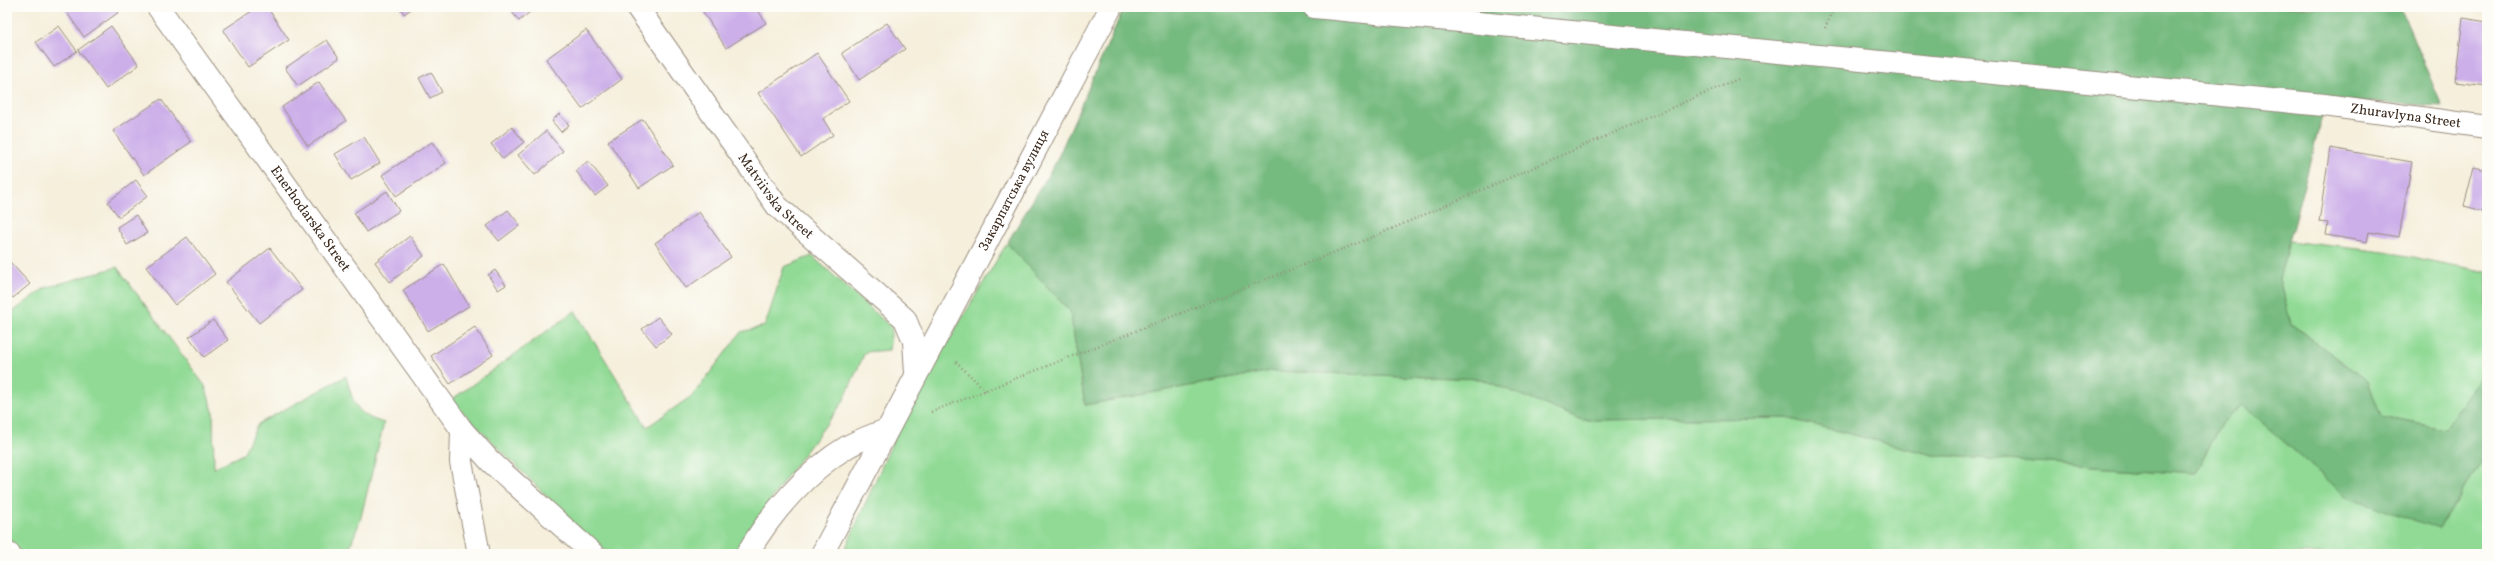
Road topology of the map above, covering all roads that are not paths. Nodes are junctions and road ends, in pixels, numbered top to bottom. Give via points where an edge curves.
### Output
1 (158, 7) edge
2 (637, 7) edge
3 (1111, 7) edge
4 (1314, 7) edge
5 (2487, 127) edge
6 (916, 373) junction
7 (462, 430) junction
8 (886, 430) junction
9 (479, 554) edge
10 (593, 554) edge
11 (747, 554) edge
12 (822, 554) edge

1 - 7 street, Enerhodarska Street
2 - 6 street, Matviivska Street via 777,206 905,319 914,340
3 - 6 street, Закарпатська вулиця
4 - 5 street, Zhuravlyna Street via 2324,105
6 - 8 street, Закарпатська вулиця
7 - 9 street via 461,462
7 - 10 street, Enerhodarska Street via 490,461
8 - 11 street via 847,447 792,490
8 - 12 street, Закарпатська вулиця

